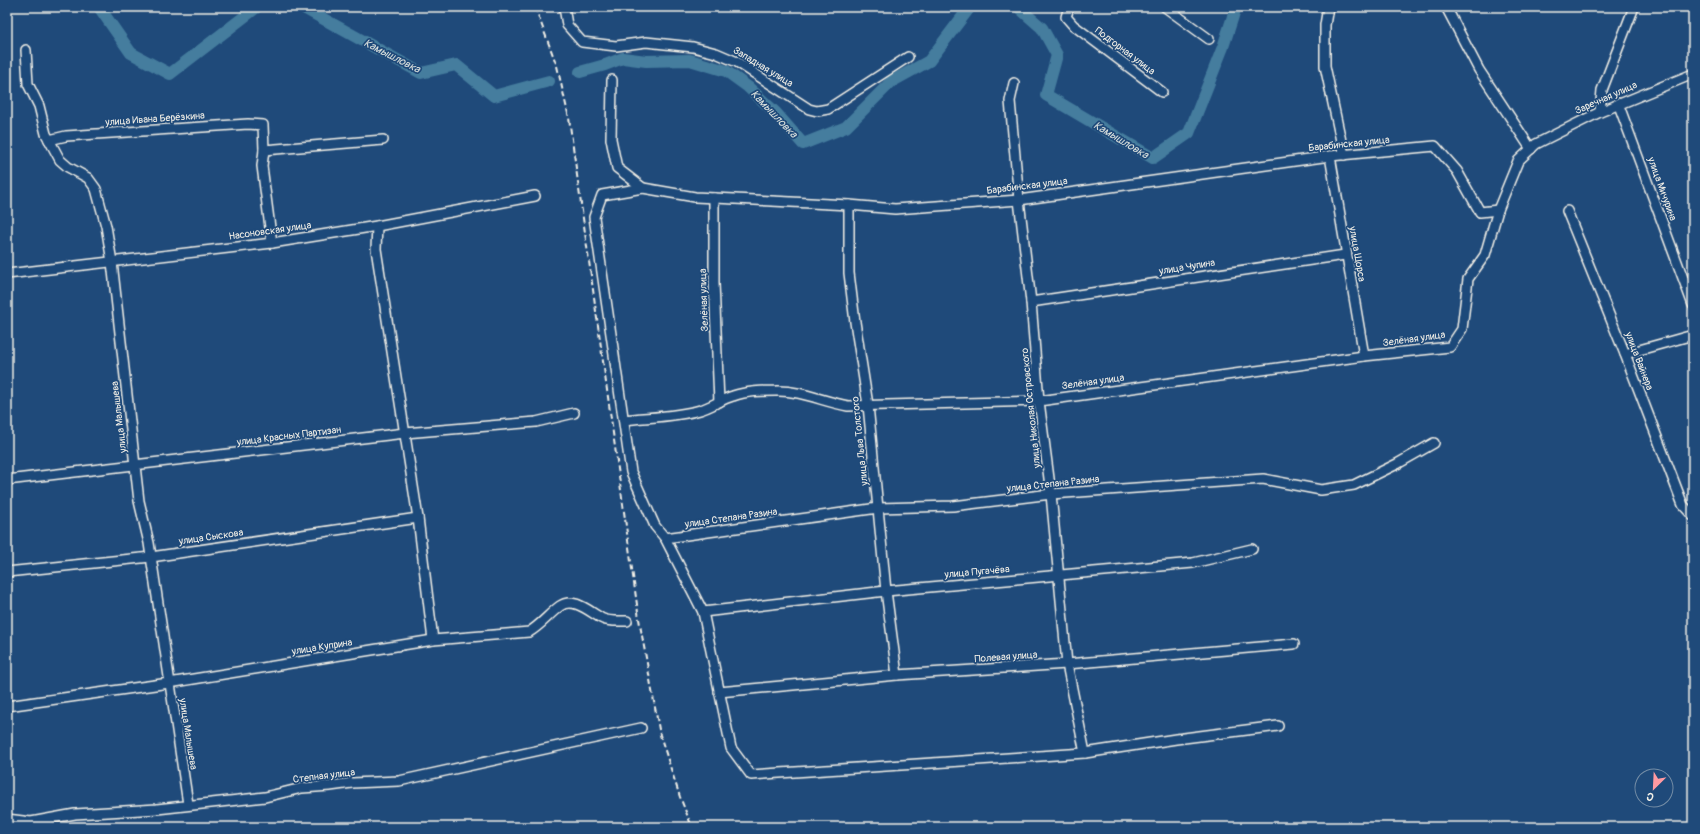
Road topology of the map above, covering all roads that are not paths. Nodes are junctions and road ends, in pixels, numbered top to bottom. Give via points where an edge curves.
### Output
1 (564, 7) edge
2 (1069, 7) edge
3 (1165, 7) edge
4 (1328, 7) edge
5 (1446, 7) edge
6 (1634, 7) edge
7 (1209, 39) dead end
8 (26, 50) dead end
9 (908, 57) dead end
10 (1693, 74) edge
11 (612, 80) dead end
12 (1014, 83) dead end
13 (1162, 92) dead end
14 (1618, 103) junction
15 (1600, 112) junction
16 (49, 140) junction
17 (383, 140) dead end
18 (1531, 149) junction
19 (264, 150) junction
20 (1344, 155) junction
21 (1330, 156) junction
22 (643, 188) junction
23 (535, 196) dead end
24 (714, 198) junction
25 (1019, 200) junction
26 (849, 205) junction
27 (1498, 210) junction
28 (1567, 212) dead end
29 (376, 226) junction
30 (272, 243) junction
31 (1346, 254) junction
32 (112, 262) junction
33 (7, 274) edge
34 (1031, 302) junction
35 (1693, 305) edge
36 (1462, 329) joint
37 (1693, 335) edge
38 (1625, 354) junction
39 (1364, 356) junction
40 (1039, 401) junction
41 (719, 402) junction
42 (868, 405) junction
43 (574, 413) dead end
44 (624, 420) junction
45 (405, 433) junction
46 (1434, 443) dead end
47 (136, 466) junction
48 (7, 480) edge
49 (1052, 494) junction
50 (878, 508) junction
51 (1693, 516) edge
52 (418, 518) junction
53 (665, 538) junction
54 (1252, 549) dead end
55 (151, 557) junction
56 (7, 572) edge
57 (1059, 575) junction
58 (886, 591) junction
59 (703, 612) junction
60 (628, 621) dead end
61 (433, 640) junction
62 (1294, 644) dead end
63 (1067, 664) junction
64 (897, 675) junction
65 (169, 683) junction
66 (718, 692) junction
67 (7, 706) edge
68 (1278, 726) dead end
69 (641, 728) dead end
70 (1085, 753) junction
71 (188, 804) junction
72 (7, 819) edge

1 - 9 street, Западная улица via 567,25 582,42 616,46 646,42 693,46 737,62 809,109 817,111 828,109
2 - 13 street, Подгорная улица via 1066,17 1073,25
3 - 7 street
4 - 20 street via 1325,25 1325,66
5 - 18 street via 1479,70
6 - 15 street via 1602,90
8 - 16 street, улица Малышева via 28,84 39,106
10 - 14 street, Заречная улица
11 - 22 street, Барабинская улица via 611,139 616,168
12 - 25 street, улица Николая Островского via 1010,101
14 - 15 street, Заречная улица
14 - 35 street, улица Мичурина
15 - 18 street, Заречная улица via 1536,144
16 - 19 street, улица Ивана Берёзкина via 66,136 248,124 263,125
16 - 32 street, улица Малышева via 60,160 88,178 96,189
17 - 19 street
18 - 27 street, Заречная улица via 1518,161
19 - 30 street via 262,166
20 - 21 street, Барабинская улица
20 - 27 street, Барабинская улица via 1435,146 1458,171 1480,212
21 - 25 street, Барабинская улица
21 - 31 street, улица Щорса
22 - 24 street, Барабинская улица
22 - 44 street via 602,195 594,217
23 - 29 street, Насоновская улица
24 - 26 street, Барабинская улица
24 - 41 street, Зелёная улица via 714,283
25 - 26 street, Барабинская улица via 895,209
25 - 34 street, улица Николая Островского
26 - 42 street, улица Льва Толстого via 849,273
27 - 36 street, Заречная улица via 1485,255 1468,279
28 - 38 street, улица Вайнера
29 - 30 street, Насоновская улица
29 - 45 street via 376,249
30 - 32 street, Насоновская улица
31 - 34 street, улица Чупина
31 - 39 street, улица Щорса
32 - 33 street, Насоновская улица
32 - 47 street, улица Малышева
34 - 40 street, улица Николая Островского
36 - 39 street, Зелёная улица via 1450,347
37 - 38 street
38 - 51 street, улица Вайнера via 1683,505
39 - 40 street, Зелёная улица
40 - 42 street, Зелёная улица
40 - 49 street, улица Николая Островского
41 - 42 street, Зелёная улица via 734,395 778,390 840,405
41 - 44 street, Зелёная улица via 701,410 680,414
42 - 50 street, улица Льва Толстого
43 - 45 street, улица Красных Партизан via 536,422
44 - 53 street via 631,472 655,526
45 - 47 street, улица Красных Партизан
45 - 52 street
46 - 49 street, улица Степана Разина via 1354,485 1321,490 1263,479
47 - 48 street, улица Красных Партизан
47 - 55 street, улица Малышева via 139,501
49 - 50 street, улица Степана Разина via 953,506
49 - 57 street, улица Николая Островского
50 - 53 street, улица Степана Разина
50 - 58 street, улица Льва Толстого
52 - 55 street, улица Сыскова
52 - 61 street
53 - 59 street
54 - 57 street, улица Пугачёва via 1193,564
55 - 56 street, улица Сыскова
55 - 65 street, улица Малышева
57 - 58 street, улица Пугачёва
57 - 63 street, улица Николая Островского
58 - 59 street, улица Пугачёва
58 - 64 street, улица Льва Толстого
59 - 66 street
60 - 61 street, улица Куприна via 614,622 604,619 572,603 561,605 529,632
61 - 65 street, улица Куприна
62 - 63 street, Полевая улица
63 - 64 street, Полевая улица
63 - 70 street, улица Николая Островского
64 - 66 street, Полевая улица
65 - 67 street, улица Куприна
65 - 71 street, улица Малышева
66 - 70 street via 731,748 751,775
68 - 70 street
69 - 71 street, Степная улица via 399,781 302,788 265,797
71 - 72 street, Степная улица via 75,814 31,822

